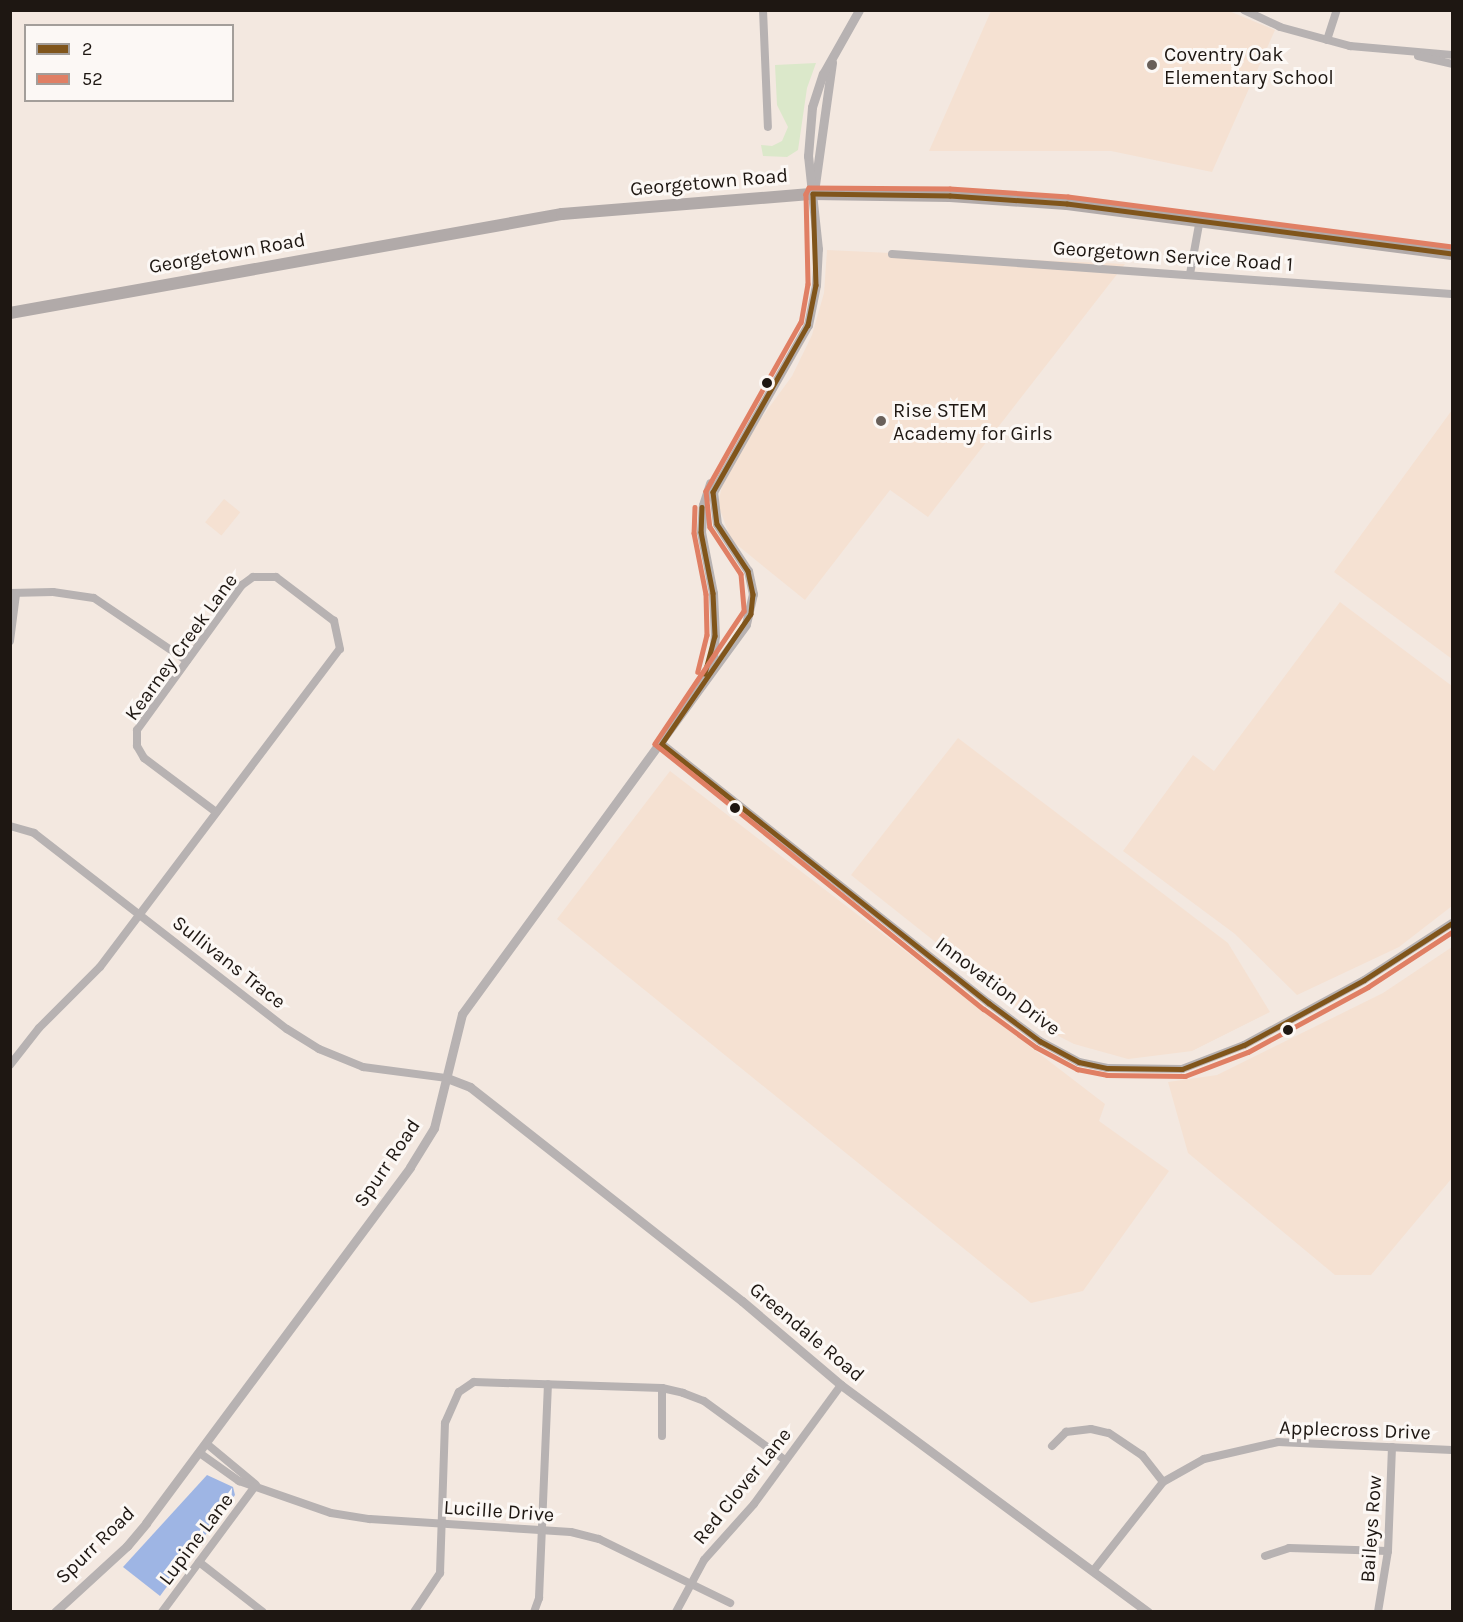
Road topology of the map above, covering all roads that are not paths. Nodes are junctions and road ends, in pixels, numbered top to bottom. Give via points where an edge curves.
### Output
1 (763, 10) edge
2 (859, 10) edge
3 (1245, 10) edge
4 (1337, 10) edge
5 (1327, 40) junction
6 (1402, 53) junction
7 (1452, 55) edge
8 (1452, 64) edge
9 (768, 128) dead end
10 (813, 194) junction
11 (1200, 218) junction
12 (892, 254) dead end
13 (1452, 254) edge
14 (1190, 274) junction
15 (1452, 294) edge
16 (10, 313) edge
17 (734, 449) junction
18 (14, 594) edge
19 (10, 641) edge
20 (187, 661) junction
21 (693, 702) junction
22 (662, 744) junction
23 (216, 812) junction
24 (10, 826) edge
25 (141, 913) junction
26 (1452, 923) edge
27 (10, 1065) edge
28 (447, 1078) junction
29 (549, 1384) junction
30 (841, 1385) junction
31 (662, 1388) junction
32 (662, 1436) dead end
33 (207, 1444) junction
34 (1052, 1446) dead end
35 (1392, 1447) junction
36 (1452, 1450) edge
37 (201, 1454) junction
38 (785, 1460) junction
39 (1163, 1482) junction
40 (256, 1485) junction
41 (441, 1524) junction
42 (542, 1530) junction
43 (1388, 1551) junction
44 (1264, 1556) dead end
45 (199, 1562) junction
46 (1093, 1571) junction
47 (691, 1582) junction
48 (730, 1603) dead end
49 (55, 1611) edge
50 (162, 1611) edge
51 (263, 1611) edge
52 (414, 1611) edge
53 (534, 1611) edge
54 (676, 1611) edge
55 (1148, 1611) edge
56 (1378, 1611) edge

1 - 9 street
2 - 10 street, Spurr Road via 832,60
3 - 5 street via 1280,27
4 - 5 street
5 - 6 street
6 - 7 street
6 - 8 street
10 - 11 main road, Georgetown Road via 1008,198
10 - 16 main road, Georgetown Road via 562,214
10 - 17 street, Spurr Road via 816,285 808,325
11 - 13 main road, Georgetown Road
11 - 14 street
12 - 14 street, Georgetown Service Road 1
14 - 15 street, Georgetown Service Road 1
17 - 21 street, Spurr Road via 712,477 702,505 701,532 713,593 715,636 713,657
17 - 21 street, Spurr Road via 713,492 713,507 722,535 748,571 753,594 751,614
18 - 19 street
18 - 20 street via 53,592 94,598
20 - 23 street, Kearney Creek Lane via 135,738 144,758
20 - 23 street, Kearney Creek Lane via 242,585 264,574 276,577 334,621 339,634 340,649
21 - 22 street, Spurr Road
22 - 26 street, Innovation Drive via 989,1003 1040,1041 1079,1062 1107,1068 1182,1069 1244,1045 1364,980
22 - 28 street, Spurr Road via 462,1014
23 - 25 street, Kearney Creek Lane
24 - 25 street, Sullivans Trace via 34,833
25 - 27 street, Kearney Creek Lane via 82,989 39,1029
25 - 28 street, Sullivans Trace via 287,1029 319,1049 363,1067
28 - 30 street, Greendale Road via 470,1087 608,1194
28 - 33 street, Spurr Road via 434,1128 423,1148
29 - 31 street
29 - 41 street via 474,1382 459,1392 445,1423
29 - 42 street
30 - 38 street, Red Clover Lane
30 - 46 street, Greendale Road
31 - 32 street
31 - 38 street via 704,1401
33 - 37 street, Spurr Road
33 - 40 street, Lucille Drive
34 - 39 street via 1066,1432 1091,1429 1109,1433 1142,1455
35 - 36 street, Applecross Drive
35 - 39 street, Applecross Drive via 1278,1442 1256,1445 1204,1459
35 - 43 street, Baileys Row
37 - 40 street, Lucille Drive via 239,1481
37 - 49 street, Spurr Road via 127,1546
38 - 47 street, Red Clover Lane via 754,1504 704,1560
39 - 46 street, Applecross Drive
40 - 41 street, Lucille Drive via 274,1495 331,1513
40 - 45 street, Lupine Lane
41 - 42 street, Lucille Drive
41 - 52 street via 440,1574
42 - 47 street, Lucille Drive via 599,1539
42 - 53 street via 539,1598
43 - 44 street via 1289,1548
43 - 56 street, Baileys Row
45 - 50 street, Lupine Lane
45 - 51 street
46 - 55 street, Greendale Road
47 - 48 street, Lucille Drive
47 - 54 street, Red Clover Lane

